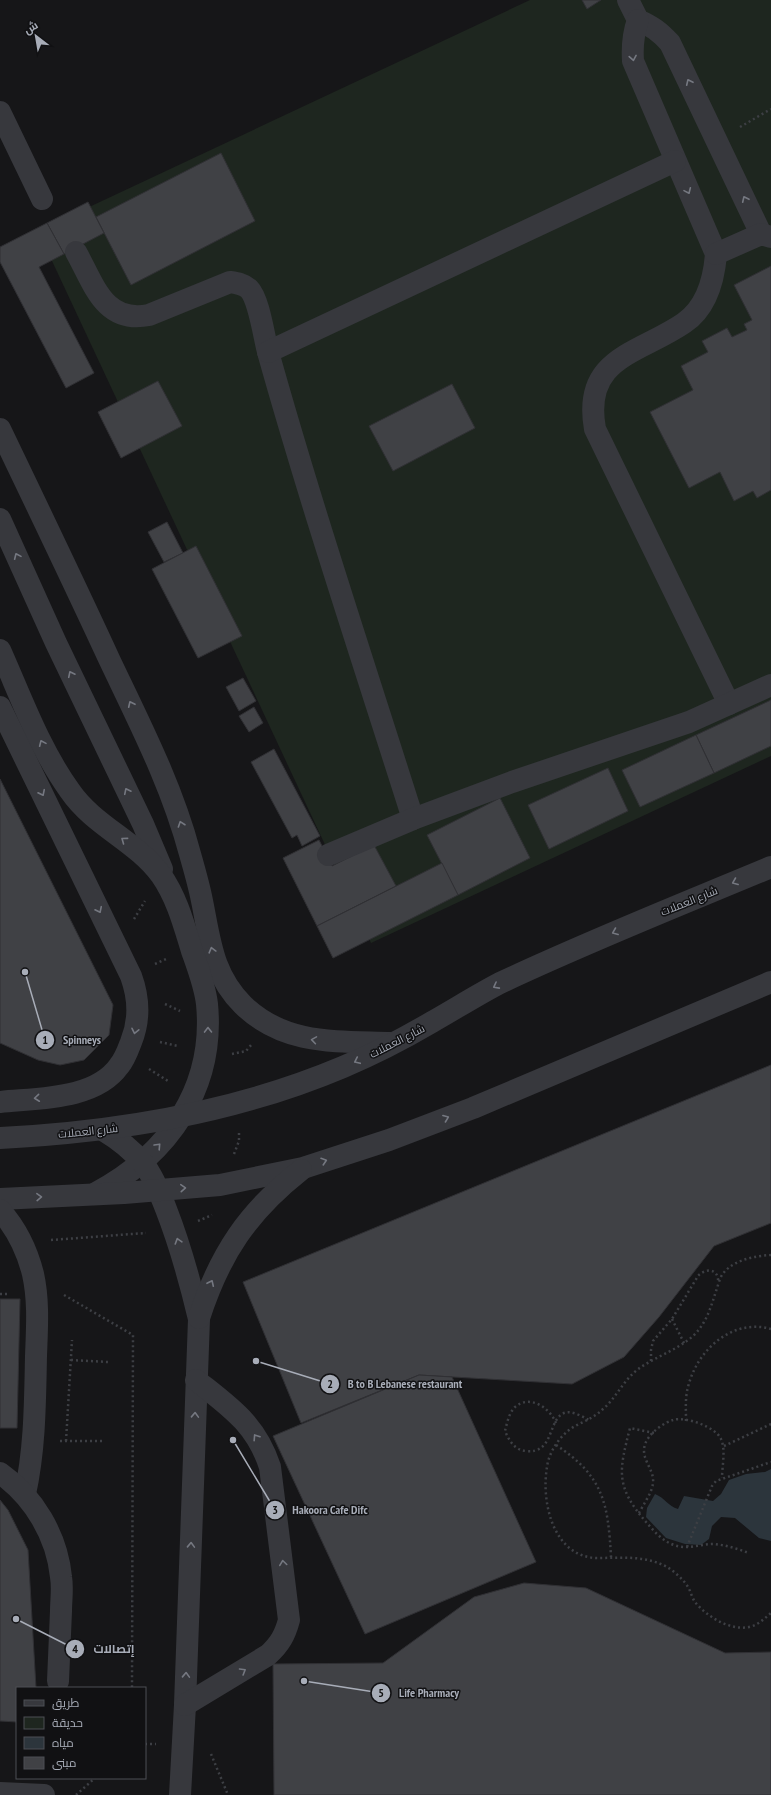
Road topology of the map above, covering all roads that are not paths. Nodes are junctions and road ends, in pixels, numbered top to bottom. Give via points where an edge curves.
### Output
1 (628, 0) edge
2 (638, 20) junction
3 (0, 112) edge
4 (675, 161) junction
5 (42, 199) dead end
6 (766, 236) edge
7 (76, 252) dead end
8 (716, 254) junction
9 (268, 352) junction
10 (0, 429) edge
11 (0, 519) edge
12 (0, 650) edge
13 (771, 685) edge
14 (729, 704) junction
15 (0, 707) edge
16 (413, 819) junction
17 (328, 855) dead end
18 (771, 868) edge
19 (166, 883) junction
20 (223, 978) junction
21 (771, 982) edge
22 (204, 986) junction
23 (395, 1043) junction
24 (0, 1102) edge
25 (182, 1116) junction
26 (103, 1130) junction
27 (0, 1138) edge
28 (142, 1162) junction
29 (304, 1168) junction
30 (158, 1189) junction
31 (94, 1194) junction
32 (0, 1199) edge
33 (0, 1210) edge
34 (198, 1319) junction
35 (196, 1380) junction
36 (0, 1473) edge
37 (25, 1494) junction
38 (58, 1681) dead end
39 (185, 1705) junction
40 (183, 1756) junction
41 (0, 1792) edge
42 (44, 1795) edge
43 (180, 1795) edge
44 (193, 1795) edge

1 - 2 street
2 -> 4 street via 633,33 633,61
6 -> 2 street via 670,43 650,25
3 - 5 street
4 -> 8 street
4 - 9 street
6 - 8 street
7 - 9 street via 108,307 127,317 149,315 220,284 240,283 249,288 254,296
8 - 14 street via 708,292 698,309 684,323 624,355 613,364 603,375 597,388 593,401 593,415 596,429
9 - 16 street
20 -> 10 street via 212,950 189,851 160,767
19 -> 11 street via 143,824
19 -> 12 street via 135,848 102,825 71,793 48,755
13 - 14 street
14 - 16 street via 647,738 584,757
15 -> 24 street via 134,983 138,1014 134,1036 126,1055 119,1067 104,1080 69,1095
16 - 17 street
18 -> 23 street, شارع العملات via 606,935 534,968 498,985
19 - 22 street via 178,908
20 - 22 street
23 -> 20 street via 323,1041 285,1032 254,1015 242,1004
29 -> 21 street via 389,1140 473,1108
25 -> 22 street via 201,1076 206,1052 208,1025
23 -> 25 street, شارع العملات via 344,1067 299,1084 240,1103
25 - 26 street, شارع العملات
28 -> 25 street via 164,1141
26 - 27 street, شارع العملات
26 - 28 street via 120,1141
28 - 30 street
28 - 31 street
30 -> 29 street via 220,1185
34 -> 29 street via 208,1289 237,1235 256,1210 278,1188
30 - 31 street
34 -> 30 street via 189,1275
32 -> 31 street
33 - 37 street via 17,1233 26,1252 36,1294 36,1416
34 - 35 street
39 -> 35 street
39 -> 35 street via 268,1655 286,1634 289,1620 270,1467 265,1453 250,1426
36 - 37 street
37 - 38 street via 39,1513 58,1556 62,1579
39 - 40 street
40 - 43 street
40 - 44 street
41 - 42 street

